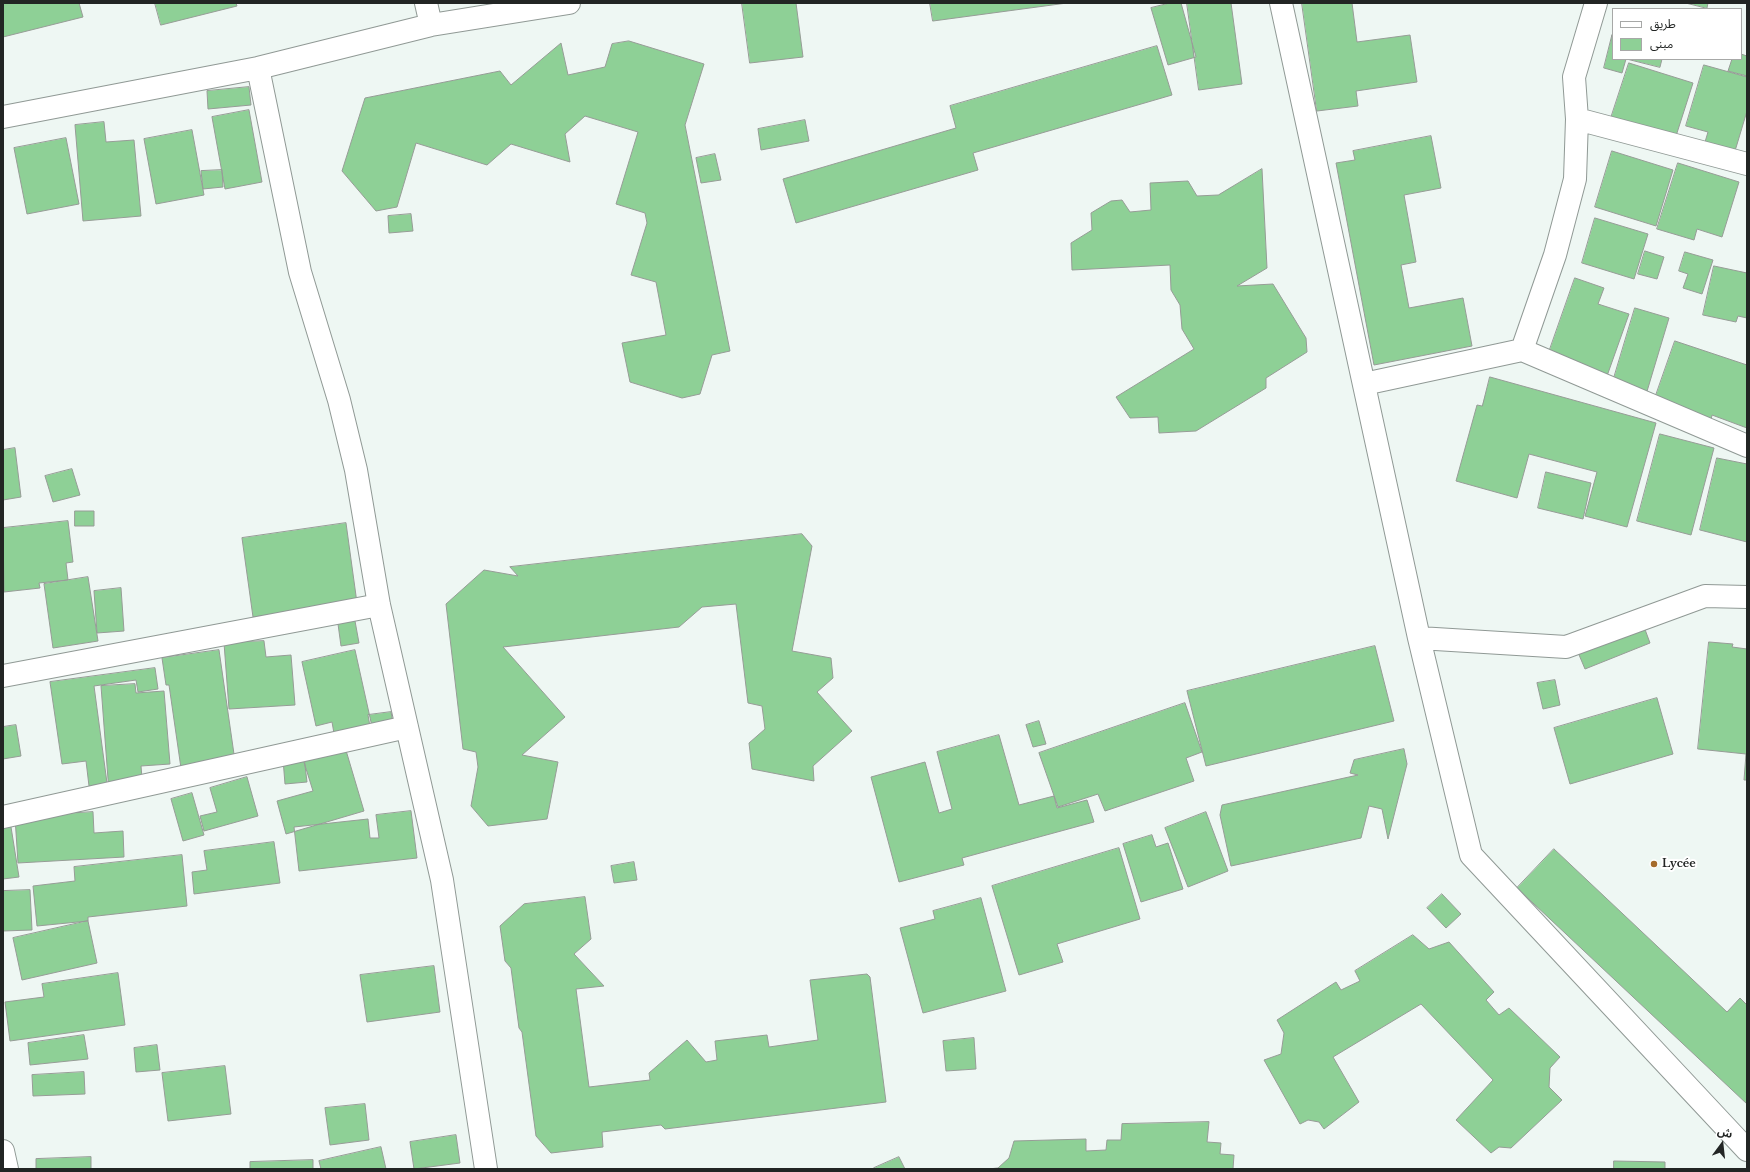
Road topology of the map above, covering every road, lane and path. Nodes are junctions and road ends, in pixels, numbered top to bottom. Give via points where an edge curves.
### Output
1 (426, 3) edge
2 (569, 3) edge
3 (1281, 3) edge
4 (1596, 3) edge
5 (431, 25) junction
6 (258, 68) junction
7 (3, 117) edge
8 (1577, 119) junction
9 (1747, 164) edge
10 (1522, 350) junction
11 (1364, 384) junction
12 (1747, 446) edge
13 (1747, 597) edge
14 (379, 605) junction
15 (1419, 638) junction
16 (3, 676) edge
17 (407, 727) junction
18 (3, 817) edge
19 (1747, 1150) edge
20 (3, 1152) edge
21 (6, 1169) edge
22 (486, 1169) edge

1 - 5 street
2 - 5 street
3 - 11 street
4 - 8 street via 1574,77
5 - 6 street
6 - 7 street
6 - 14 street via 300,272 339,400 356,470
8 - 9 street
8 - 10 street via 1575,179 1555,255
10 - 11 street
10 - 12 street
11 - 15 street
13 - 15 street via 1705,596 1566,647
14 - 16 street
14 - 17 street
15 - 19 street via 1471,855
17 - 18 street
17 - 22 street via 442,880
20 - 21 street

